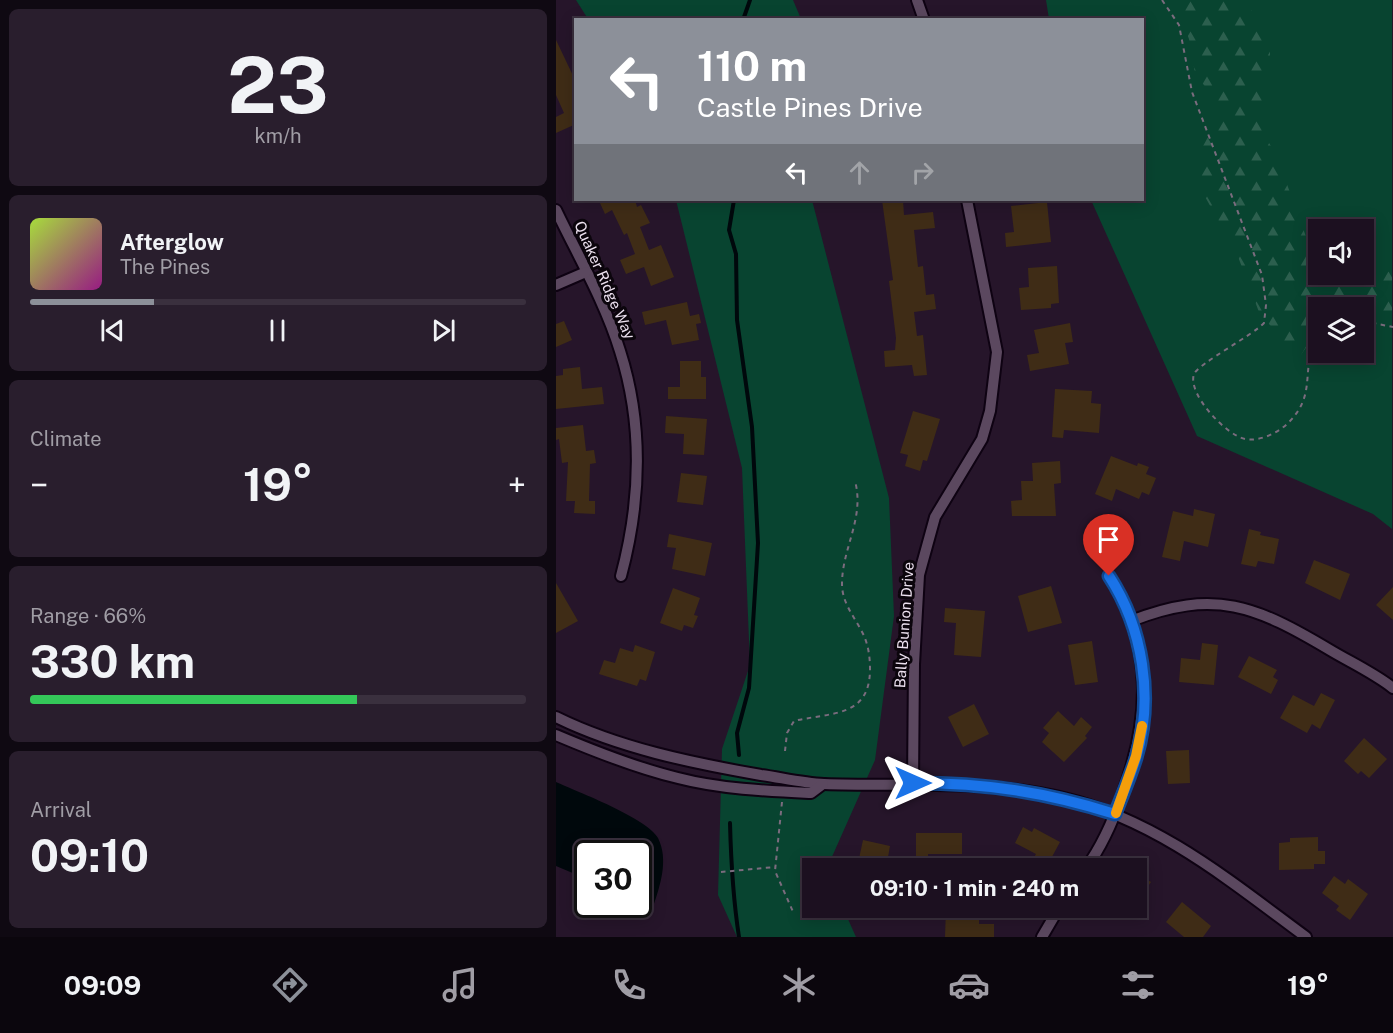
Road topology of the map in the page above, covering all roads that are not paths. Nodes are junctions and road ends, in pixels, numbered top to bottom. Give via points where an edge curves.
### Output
1 (918, 0) edge
2 (923, 18) edge
3 (967, 201) edge
4 (556, 210) edge
5 (586, 272) junction
6 (556, 285) edge
7 (621, 576) dead end
8 (1109, 576) dead end
9 (1131, 621) junction
10 (1393, 688) edge
11 (556, 717) edge
12 (556, 735) edge
13 (913, 783) junction
14 (823, 784) junction
15 (1115, 814) junction
16 (1094, 858) edge
17 (1053, 918) edge
18 (1042, 937) edge
19 (1306, 937) edge

1 - 2 street
3 - 13 street, Bally Bunion Drive via 997,369 982,440 935,517 919,575
4 - 5 street, Quaker Ridge Way
5 - 6 street
5 - 7 street, Quaker Ridge Way via 620,350 636,421 637,495
8 - 9 street
9 - 10 street via 1162,609 1196,603 1230,605 1262,613
9 - 15 street via 1143,667 1144,716 1136,756
11 - 14 street via 635,747 686,761
12 - 14 street via 611,758 680,779 811,793
13 - 14 street
13 - 15 street via 1014,788 1065,798
15 - 16 street
15 - 19 street via 1161,835 1205,862
17 - 18 street

